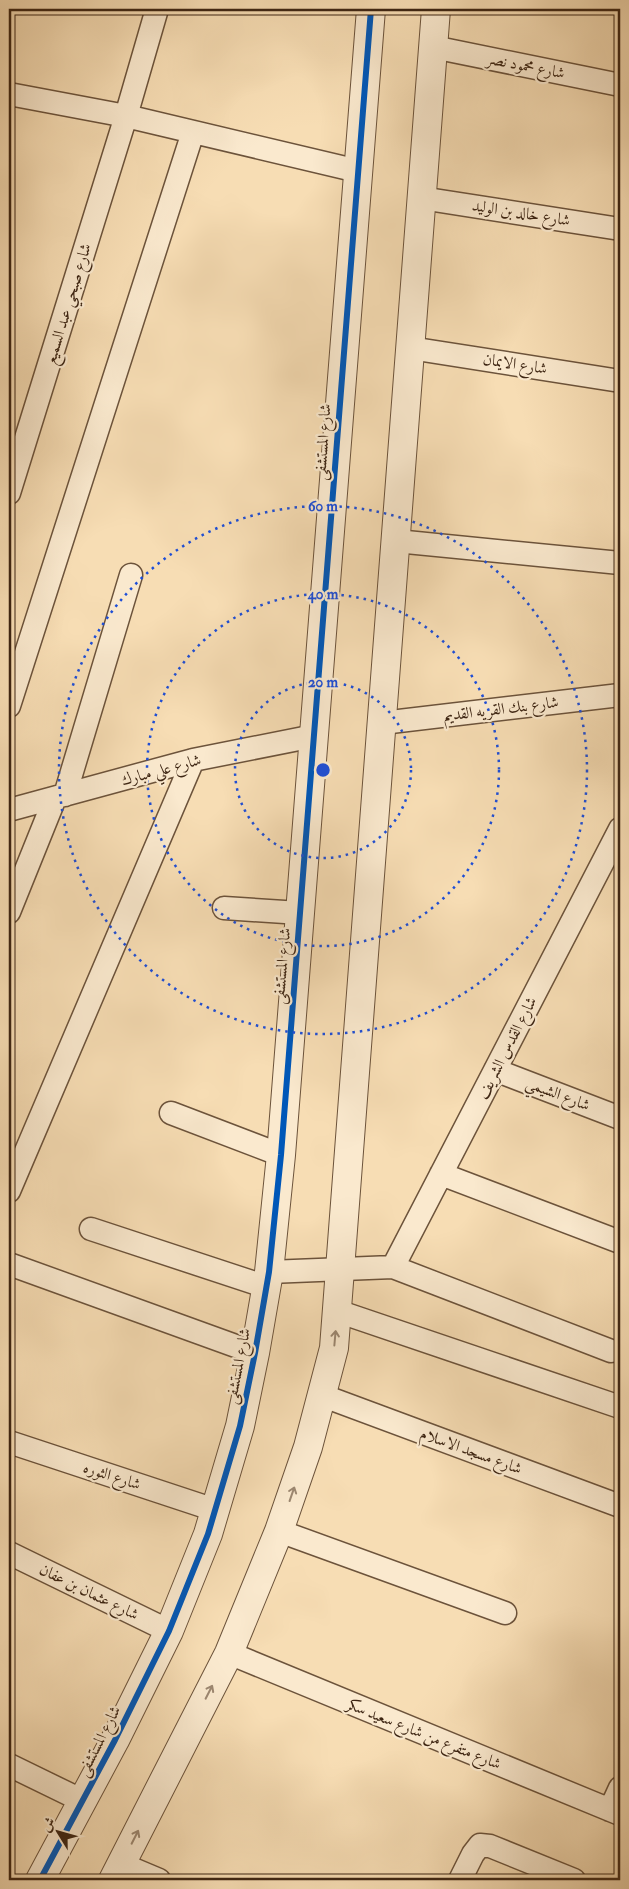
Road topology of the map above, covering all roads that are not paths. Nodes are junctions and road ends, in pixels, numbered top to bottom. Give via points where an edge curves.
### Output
1 (157, 9) edge
2 (371, 9) edge
3 (436, 9) edge
4 (433, 47) junction
5 (620, 85) edge
6 (9, 94) edge
7 (126, 116) junction
8 (194, 132) junction
9 (358, 171) junction
10 (421, 198) junction
11 (620, 229) edge
12 (410, 348) junction
13 (620, 381) edge
14 (9, 493) edge
15 (396, 541) junction
16 (620, 563) edge
17 (131, 575) dead end
18 (620, 694) edge
19 (9, 706) edge
20 (382, 724) junction
21 (314, 736) junction
22 (193, 760) junction
23 (60, 796) junction
24 (9, 810) edge
25 (620, 829) edge
26 (224, 908) dead end
27 (9, 912) edge
28 (300, 913) junction
29 (495, 1070) junction
30 (171, 1113) dead end
31 (620, 1118) edge
32 (281, 1155) junction
33 (441, 1174) junction
34 (9, 1191) edge
35 (91, 1230) dead end
36 (620, 1242) edge
37 (9, 1264) edge
38 (393, 1267) junction
39 (340, 1269) junction
40 (268, 1279) junction
41 (337, 1311) junction
42 (611, 1351) dead end
43 (255, 1353) junction
44 (322, 1396) junction
45 (620, 1407) edge
46 (9, 1442) edge
47 (620, 1506) edge
48 (215, 1510) junction
49 (279, 1531) junction
50 (9, 1553) edge
51 (505, 1613) dead end
52 (169, 1631) junction
53 (229, 1653) junction
54 (9, 1765) edge
55 (620, 1788) edge
56 (83, 1801) junction
57 (615, 1812) edge
58 (117, 1872) edge
59 (40, 1880) edge
60 (159, 1880) edge
61 (460, 1880) edge
62 (574, 1880) edge

1 - 7 street, شارع صبحي عبد السميع
2 - 9 street, شارع المستشفى
3 - 4 street
4 - 5 street, شارع محمود نصر
4 - 10 street
6 - 7 street
7 - 8 street
7 - 14 street, شارع صبحي عبد السميع
8 - 9 street
8 - 19 street
9 - 21 street, شارع المستشفى
10 - 11 street, شارع خالد بن الوليد
10 - 12 street
12 - 13 street, شارع الايمان
12 - 15 street
15 - 16 street
15 - 20 street
17 - 23 street
18 - 20 street, شارع بنك القريه القديم
20 - 39 street
21 - 22 street, شارع علي مبارك
21 - 28 street, شارع المستشفى
22 - 23 street, شارع علي مبارك
22 - 34 street
23 - 24 street, شارع علي مبارك
23 - 27 street
25 - 29 street, شارع القدس الشريف
26 - 28 street
28 - 32 street, شارع المستشفى
29 - 31 street, شارع الشيمي
29 - 33 street, شارع القدس الشريف
30 - 32 street
32 - 40 street, شارع المستشفى
33 - 36 street
33 - 38 street, شارع القدس الشريف
35 - 40 street
37 - 43 street
38 - 39 street
38 - 42 street
39 - 40 street
39 - 41 street
40 - 43 street, شارع المستشفى
44 -> 41 street via 334,1348
41 - 45 street
43 - 48 street, شارع المستشفى via 240,1426
44 - 47 street, شارع مسجد الاسلام
49 -> 44 street
46 - 48 street, شارع الثوره
48 - 52 street, شارع المستشفى
49 - 51 street
49 - 53 street
50 - 52 street, شارع عثمان بن عفان
52 - 56 street, شارع المستشفى
53 - 57 street, شارع متفرع من شارع سعيد سكر
58 -> 53 street
54 - 56 street
55 - 57 street
56 - 59 street, شارع المستشفى
58 - 60 street
61 - 62 street via 480,1845 490,1846

